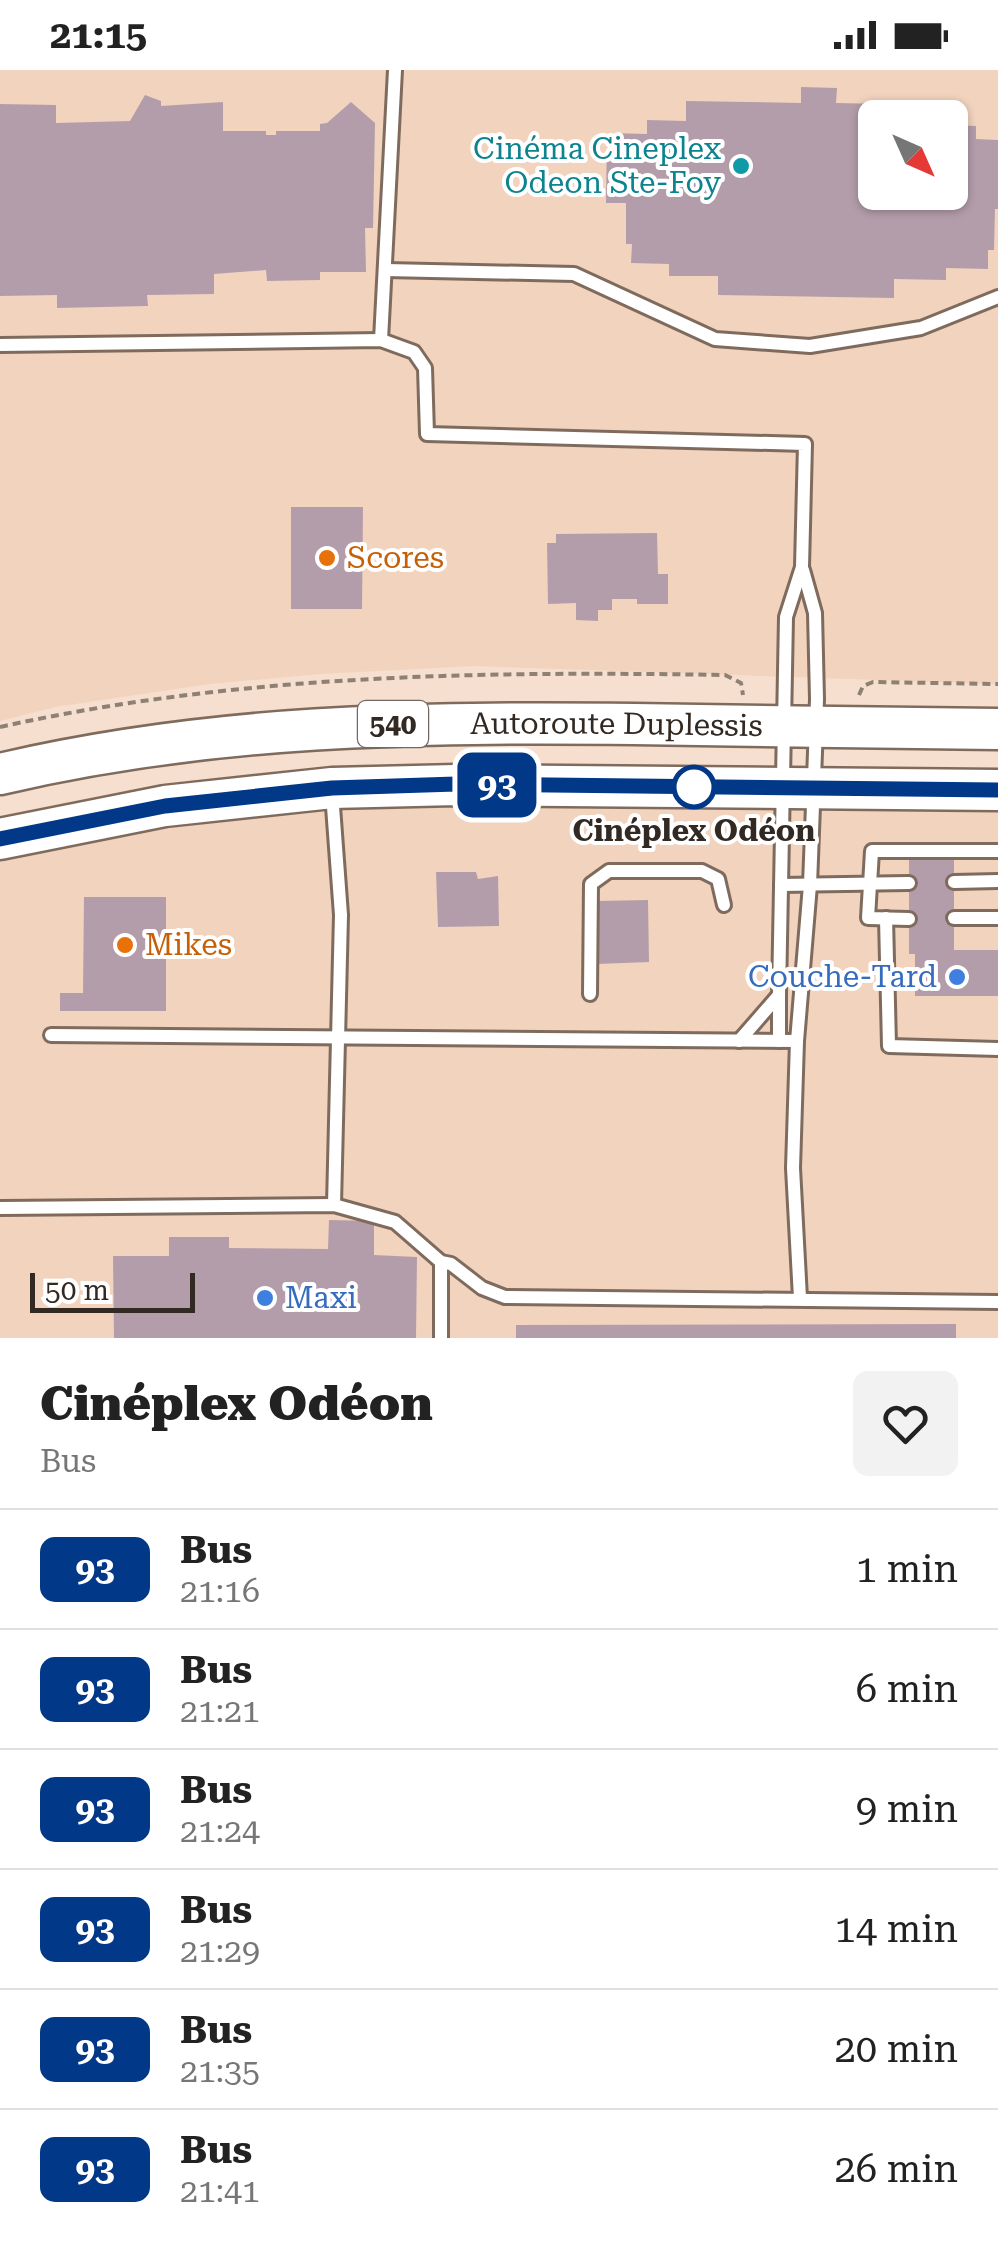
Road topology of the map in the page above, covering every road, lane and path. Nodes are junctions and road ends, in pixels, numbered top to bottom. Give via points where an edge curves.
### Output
1 (395, 70) edge
2 (386, 270) junction
3 (998, 296) edge
4 (382, 340) junction
5 (0, 345) edge
6 (802, 567) junction
7 (998, 684) edge
8 (742, 696) dead end
9 (858, 700) dead end
10 (800, 726) junction
11 (0, 727) edge
12 (998, 729) edge
13 (0, 774) edge
14 (332, 788) junction
15 (799, 788) junction
16 (998, 790) edge
17 (0, 839) edge
18 (998, 851) edge
19 (998, 880) edge
20 (954, 882) dead end
21 (868, 883) junction
22 (909, 883) dead end
23 (781, 885) junction
24 (810, 885) junction
25 (724, 905) dead end
26 (886, 918) junction
27 (954, 918) dead end
28 (998, 918) edge
29 (909, 919) dead end
30 (590, 994) dead end
31 (779, 996) junction
32 (51, 1035) dead end
33 (338, 1039) junction
34 (739, 1041) junction
35 (779, 1042) junction
36 (797, 1042) junction
37 (998, 1049) edge
38 (334, 1205) junction
39 (0, 1208) edge
40 (441, 1262) junction
41 (800, 1298) junction
42 (998, 1302) edge
43 (440, 1338) edge

1 - 2 lane
2 - 3 lane via 574,274 715,339 810,346 922,328
2 - 4 lane
4 - 5 lane
4 - 6 lane via 414,352 425,368 427,434 805,444
6 - 10 lane via 815,614
6 - 10 lane via 786,618
7 - 9 path via 873,682
8 - 11 path via 740,683 725,675 434,674 211,690
10 - 12 highway, Autoroute Duplessis / 540
10 - 13 highway, Autoroute Duplessis / 540 via 359,724 181,741
10 - 15 lane
10 - 15 lane
14 - 15 highway, Autoroute Duplessis / 540
14 - 17 highway, Autoroute Duplessis / 540 via 165,806
14 - 33 lane
15 - 16 highway, Autoroute Duplessis / 540
15 - 23 lane
15 - 24 lane
18 - 21 lane via 872,850
19 - 20 lane
21 - 22 lane
21 - 24 lane
21 - 26 lane via 868,918
23 - 24 lane
23 - 31 lane
24 - 36 lane
25 - 30 lane via 718,879 702,871 610,871 590,884
26 - 29 lane
26 - 37 lane via 888,1046
27 - 28 lane
31 - 34 lane
31 - 35 lane
32 - 33 lane
33 - 34 lane
33 - 38 lane
34 - 35 lane
35 - 36 lane
36 - 41 lane via 793,1168
38 - 39 lane
38 - 40 lane via 395,1222
40 - 41 lane via 504,1296
40 - 43 lane
41 - 42 lane

